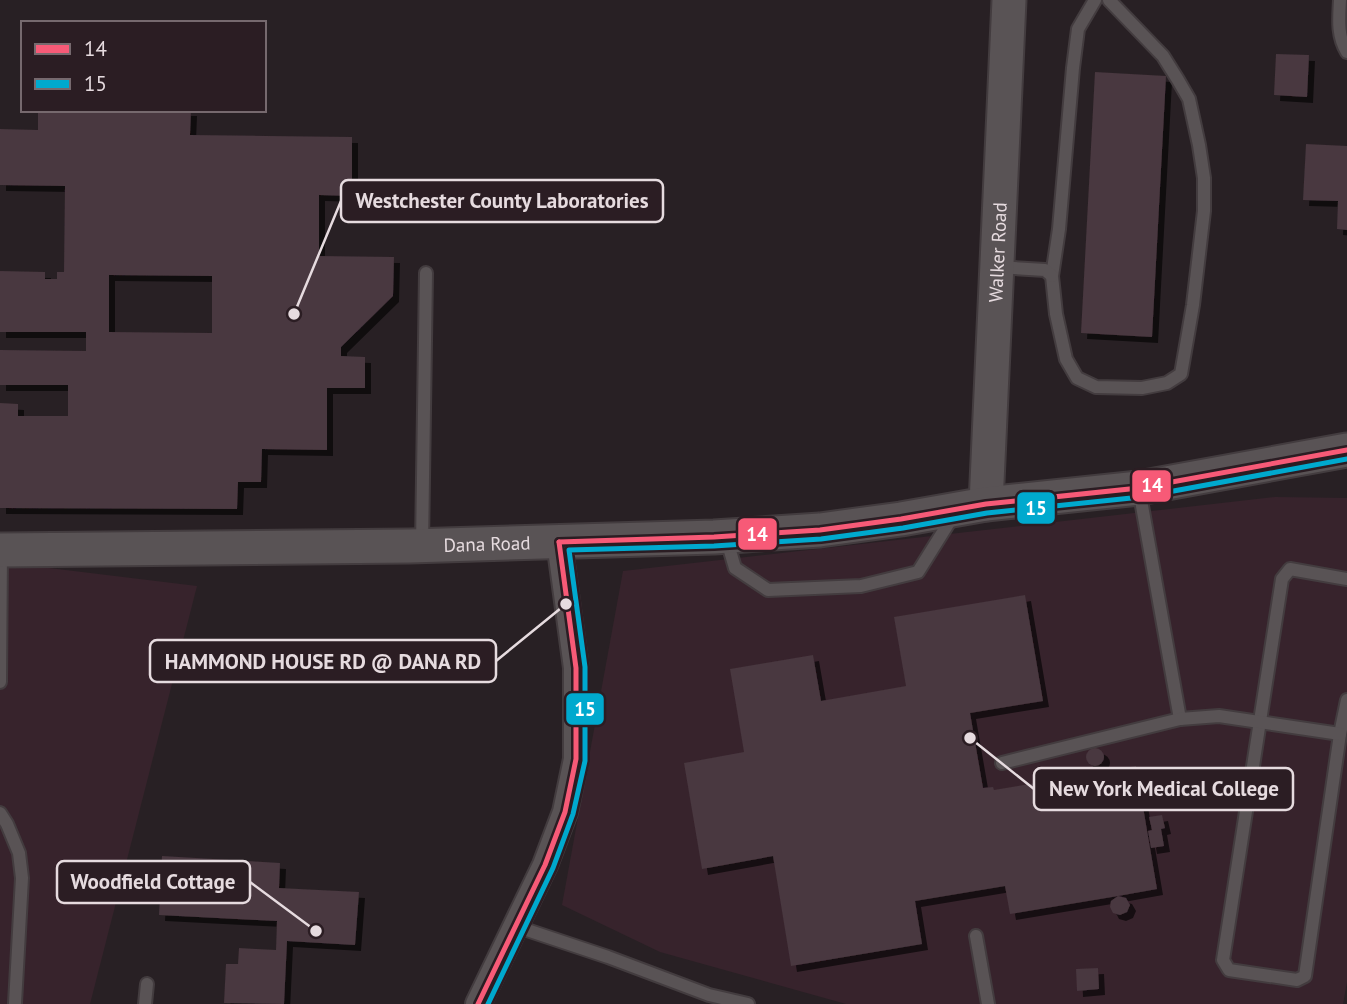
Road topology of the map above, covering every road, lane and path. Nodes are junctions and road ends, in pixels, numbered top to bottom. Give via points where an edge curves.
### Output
1 (1009, 0) edge
2 (1095, 0) edge
3 (1109, 0) edge
4 (1340, 0) edge
5 (1347, 52) edge
6 (997, 267) junction
7 (426, 273) dead end
8 (1052, 276) junction
9 (1347, 450) edge
10 (1139, 488) junction
11 (971, 507) junction
12 (726, 536) junction
13 (559, 542) junction
14 (422, 546) junction
15 (1, 550) edge
16 (1347, 579) edge
17 (0, 682) edge
18 (1347, 700) edge
19 (1180, 719) junction
20 (1259, 722) junction
21 (1340, 734) junction
22 (1002, 762) dead end
23 (0, 813) edge
24 (514, 926) junction
25 (976, 936) dead end
26 (147, 984) dead end
27 (0, 1001) edge
28 (15, 1003) edge
29 (145, 1004) edge
30 (478, 1004) edge
31 (748, 1004) edge
32 (988, 1004) edge

1 - 6 street, Walker Road
2 - 8 lane via 1078,29
3 - 8 lane via 1163,56 1178,80 1189,99 1199,145 1204,211 1181,374 1167,383 1142,388 1096,387 1077,378 1066,359
4 - 5 lane via 1339,27
6 - 8 lane via 1045,270
6 - 11 street, Walker Road
7 - 14 lane
9 - 10 street, Dana Road
10 - 11 street, Dana Road
10 - 19 lane
11 - 12 street, Dana Road via 820,530
11 - 12 lane via 918,572 862,586 768,590 735,568
12 - 13 street, Dana Road
13 - 14 street, Dana Road
13 - 24 street via 576,668 576,759 565,812
14 - 15 street, Dana Road
15 - 17 lane
16 - 20 lane via 1290,569 1282,579
18 - 21 lane
19 - 20 lane via 1219,716
19 - 22 lane
20 - 21 lane
20 - 21 lane via 1223,960 1229,971 1297,980 1305,976
23 - 28 lane via 19,853 22,878
24 - 30 street
24 - 31 lane via 709,995
25 - 32 lane
26 - 29 lane
27 - 28 lane

